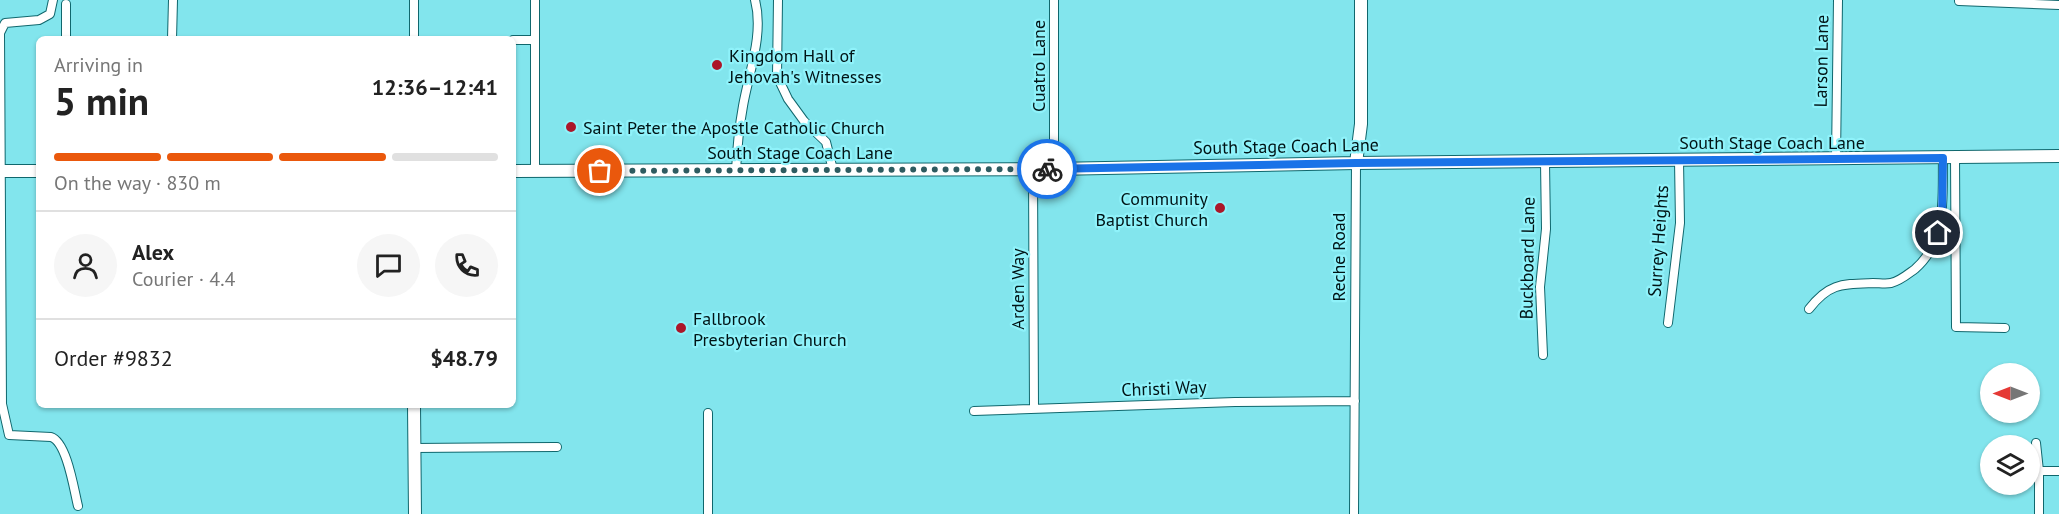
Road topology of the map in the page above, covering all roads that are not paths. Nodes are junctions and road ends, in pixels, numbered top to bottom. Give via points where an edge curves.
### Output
1 (53, 0) edge
2 (172, 0) edge
3 (414, 0) edge
4 (535, 0) edge
5 (754, 0) edge
6 (778, 0) edge
7 (1054, 0) edge
8 (1361, 0) edge
9 (1839, 0) edge
10 (1959, 2) dead end
11 (66, 4) dead end
12 (2059, 5) edge
13 (66, 36) edge
14 (172, 36) edge
15 (414, 36) edge
16 (516, 40) edge
17 (535, 40) junction
18 (2059, 156) edge
19 (1949, 158) junction
20 (1836, 159) junction
21 (1679, 160) junction
22 (1545, 162) junction
23 (1356, 163) junction
24 (1034, 169) junction
25 (1054, 169) junction
26 (834, 170) junction
27 (1, 171) edge
28 (36, 171) edge
29 (516, 171) edge
30 (535, 171) junction
31 (736, 171) junction
32 (1809, 309) dead end
33 (1668, 323) dead end
34 (2005, 328) dead end
35 (1543, 355) dead end
36 (1356, 401) junction
37 (414, 408) edge
38 (1034, 409) junction
39 (974, 411) dead end
40 (708, 414) dead end
41 (557, 447) dead end
42 (414, 448) junction
43 (2040, 471) edge
44 (2059, 471) edge
45 (2039, 495) edge
46 (78, 506) dead end
47 (415, 514) edge
48 (708, 514) edge
49 (1354, 514) edge
50 (2039, 514) edge

1 - 27 street via 50,14 39,20 5,23 0,33
2 - 14 street
3 - 15 street
4 - 17 street
5 - 31 street via 757,35 738,132
6 - 26 street via 777,76 804,121 826,142
7 - 25 street, Cuatro Lane
8 - 23 main road, Reche Road via 1361,124
9 - 20 street, Larson Lane
10 - 12 street
11 - 13 street
16 - 17 street
17 - 30 street
18 - 19 main road, South Stage Coach Lane
19 - 20 main road, South Stage Coach Lane
19 - 32 street via 1942,221 1935,245 1925,260 1892,283 1839,284 1826,290
19 - 34 street via 1956,327
20 - 21 main road, South Stage Coach Lane
21 - 22 main road, South Stage Coach Lane
21 - 33 street, Surrey Heights via 1680,223
22 - 23 main road, South Stage Coach Lane
22 - 35 street, Buckboard Lane via 1546,229 1540,287
23 - 25 main road, South Stage Coach Lane
23 - 36 street, Reche Road
24 - 25 main road, South Stage Coach Lane
24 - 26 main road, South Stage Coach Lane
24 - 38 street, Arden Way
26 - 31 main road, South Stage Coach Lane
27 - 28 main road
27 - 46 street via 2,404 9,435 56,438 63,447
29 - 30 main road, South Stage Coach Lane
30 - 31 main road, South Stage Coach Lane
36 - 38 street, Christi Way
36 - 49 street, Reche Road
37 - 42 main road
38 - 39 street, Christi Way
40 - 48 street
41 - 42 street
42 - 47 main road
43 - 44 street
45 - 50 street

